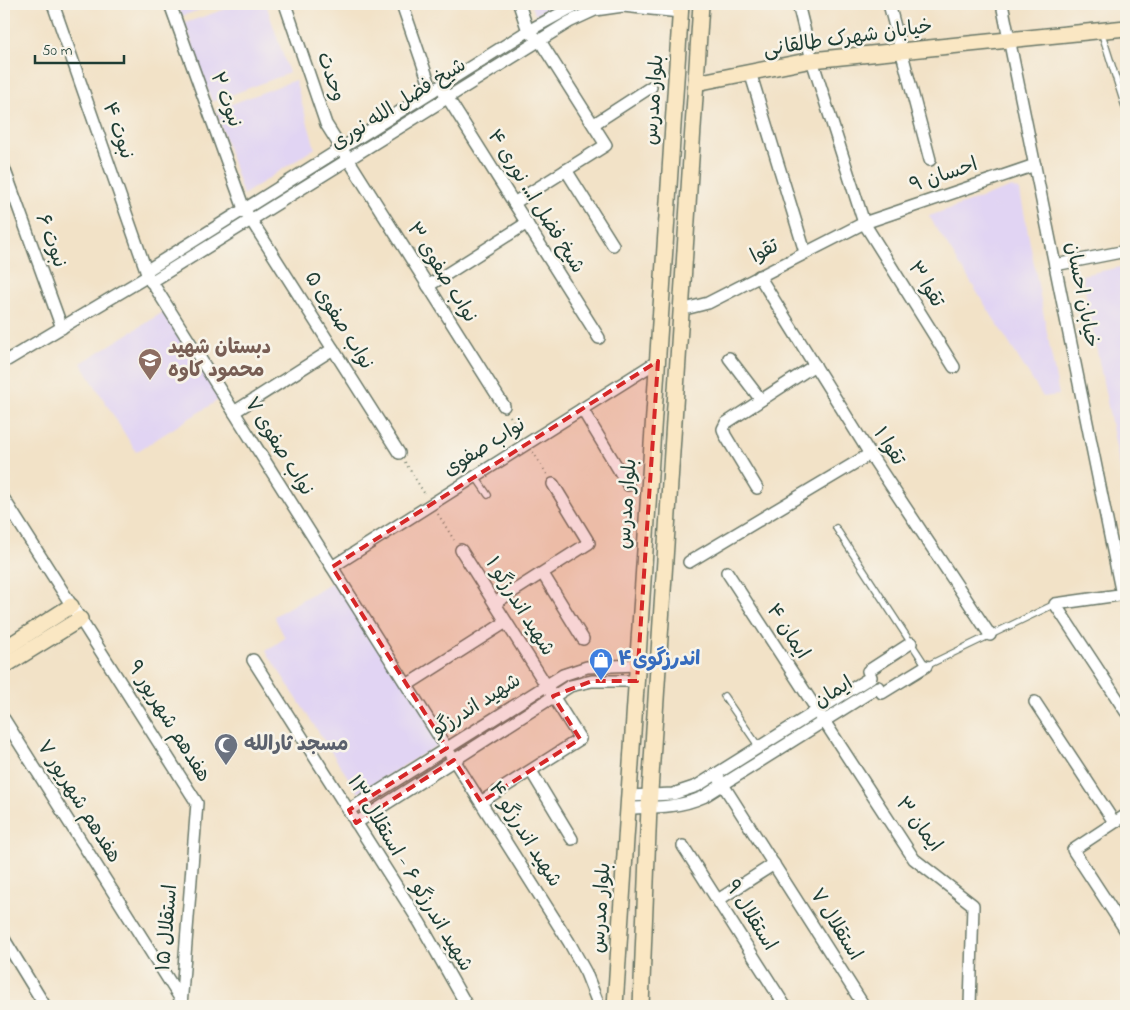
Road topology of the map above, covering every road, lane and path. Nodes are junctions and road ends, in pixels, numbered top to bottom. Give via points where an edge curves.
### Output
1 (53, 4) edge
2 (170, 4) edge
3 (285, 4) edge
4 (402, 4) edge
5 (519, 4) edge
6 (578, 4) edge
7 (701, 4) edge
8 (798, 4) edge
9 (889, 4) edge
10 (1002, 4) edge
11 (681, 8) edge
12 (1126, 28) edge
13 (528, 31) junction
14 (1101, 31) junction
15 (1010, 40) junction
16 (540, 41) junction
17 (902, 50) junction
18 (812, 60) junction
19 (750, 72) junction
20 (696, 83) junction
21 (651, 87) dead end
22 (436, 89) junction
23 (447, 97) junction
24 (1126, 110) edge
25 (594, 124) junction
26 (341, 149) junction
27 (347, 159) junction
28 (930, 160) dead end
29 (1035, 165) junction
30 (4, 168) edge
31 (566, 170) junction
32 (514, 202) junction
33 (244, 209) junction
34 (251, 220) junction
35 (527, 223) junction
36 (864, 223) junction
37 (613, 245) dead end
38 (1126, 251) edge
39 (806, 252) junction
40 (1055, 265) junction
41 (148, 276) junction
42 (759, 276) junction
43 (428, 286) junction
44 (681, 310) junction
45 (62, 328) junction
46 (599, 338) dead end
47 (333, 349) junction
48 (729, 358) dead end
49 (658, 360) junction
50 (4, 362) edge
51 (815, 365) junction
52 (954, 367) dead end
53 (761, 400) junction
54 (504, 406) dead end
55 (582, 409) junction
56 (234, 412) junction
57 (399, 453) dead end
58 (870, 454) junction
59 (475, 476) junction
60 (553, 484) dead end
61 (628, 485) dead end
62 (757, 488) dead end
63 (488, 496) dead end
64 (4, 500) edge
65 (836, 528) dead end
66 (460, 550) dead end
67 (689, 562) dead end
68 (332, 567) junction
69 (727, 572) dead end
70 (543, 574) junction
71 (1124, 594) edge
72 (494, 603) junction
73 (1055, 604) junction
74 (71, 606) junction
75 (80, 619) junction
76 (506, 622) junction
77 (990, 635) junction
78 (583, 639) dead end
79 (911, 643) junction
80 (4, 649) edge
81 (253, 660) dead end
82 (638, 665) junction
83 (4, 666) edge
84 (926, 666) junction
85 (871, 677) junction
86 (637, 681) junction
87 (546, 684) junction
88 (407, 685) junction
89 (878, 687) junction
90 (553, 696) junction
91 (724, 696) dead end
92 (1035, 702) dead end
93 (816, 711) junction
94 (1126, 712) edge
95 (4, 719) edge
96 (823, 722) junction
97 (447, 748) junction
98 (759, 748) junction
99 (454, 760) junction
100 (530, 771) junction
101 (717, 774) junction
102 (723, 784) junction
103 (649, 801) junction
104 (481, 802) junction
105 (629, 802) junction
106 (348, 810) junction
107 (1126, 815) edge
108 (356, 822) junction
109 (1114, 822) junction
110 (572, 839) dead end
111 (683, 846) dead end
112 (193, 854) joint
113 (774, 864) junction
114 (718, 900) junction
115 (1126, 931) edge
116 (4, 939) edge
117 (181, 1002) edge
118 (45, 1006) edge
119 (467, 1006) edge
120 (599, 1006) edge
121 (615, 1006) edge
122 (641, 1006) edge
123 (785, 1006) edge
124 (864, 1006) edge
125 (970, 1006) edge

1 - 41 street, نبوت ۴
2 - 33 street, نبوت ۲
3 - 26 street, وحدت via 326,124
4 - 22 street, شیخ فضل ا... نوری ۴
5 - 13 street
6 - 13 street, شیخ فضل الله نوری
7 - 20 main road, بلوار مدرس
8 - 18 street, تقوا ۳
9 - 17 street
10 - 15 street, خیابان احسان
11 - 16 street, شیخ فضل الله نوری via 623,6 596,10 569,22
11 - 49 main road, بلوار مدرس
12 - 14 main road, خیابان شهرک طالقانی
13 - 16 street
13 - 22 street, شیخ فضل الله نوری
14 - 15 main road, خیابان شهرک طالقانی
14 - 24 lane
15 - 17 main road, خیابان شهرک طالقانی
15 - 29 street, خیابان احسان
16 - 23 street, شیخ فضل الله نوری
16 - 25 street
17 - 18 main road, خیابان شهرک طالقانی
17 - 28 street
18 - 19 main road, خیابان شهرک طالقانی
18 - 36 street, تقوا ۳
19 - 20 main road, خیابان شهرک طالقانی
19 - 39 street
20 - 44 main road, بلوار مدرس
21 - 25 street
22 - 23 street, شیخ فضل ا... نوری ۴
22 - 26 street, شیخ فضل الله نوری
23 - 27 street, شیخ فضل الله نوری
23 - 32 street, شیخ فضل ا... نوری ۴
25 - 31 street via 606,145
26 - 27 street, وحدت
26 - 33 street, شیخ فضل الله نوری
27 - 34 street, شیخ فضل الله نوری
27 - 43 street, نواب صفوی ۳
29 - 36 street, احسان ۹
29 - 40 street, خیابان احسان
30 - 45 street, نبوت ۶
31 - 32 street
31 - 37 street
32 - 35 street, شیخ فضل ا... نوری ۴
33 - 34 street, نواب صفوی ۵
33 - 41 street, شیخ فضل الله نوری
34 - 41 street, شیخ فضل الله نوری
34 - 47 street, نواب صفوی ۵
35 - 43 street
35 - 46 street, شیخ فضل ا... نوری ۴
36 - 39 street, تقوا
36 - 52 street, تقوا ۳
38 - 40 street
39 - 42 street, تقوا
40 - 71 street, خیابان احسان
41 - 45 street
41 - 56 street, نواب صفوی ۷
42 - 44 street, تقوا via 708,303
42 - 51 street, تقوا ۱
43 - 54 street, نواب صفوی ۳
44 - 103 main road, بلوار مدرس
45 - 50 street
47 - 56 street
47 - 57 street, نواب صفوی ۵
48 - 53 street
49 - 55 street, نواب صفوی
49 - 82 main road, بلوار مدرس
51 - 53 street
51 - 58 street, تقوا ۱
53 - 62 street via 726,423 723,429
55 - 59 street, نواب صفوی
55 - 61 street
56 - 68 street, نواب صفوی ۷
58 - 67 street
58 - 77 street, تقوا ۱
59 - 63 lane
59 - 68 street, نواب صفوی
60 - 70 street via 589,543
64 - 74 street, هفدهم شهریور ۹
65 - 79 lane
66 - 72 street, شهید اندرزگو ۱
68 - 88 street, نواب صفوی ۷
69 - 93 street, ایمان ۴
70 - 72 street
70 - 78 street
71 - 73 street
72 - 76 street, شهید اندرزگو ۱
73 - 77 lane, ایمان
73 - 94 street
74 - 75 street, هفدهم شهریور ۹
74 - 80 main road
75 - 83 main road
75 - 112 street, هفدهم شهریور ۹ via 197,803
76 - 87 street, شهید اندرزگو ۱
76 - 88 street
77 - 84 lane, ایمان
79 - 84 lane
79 - 85 street, ایمان via 868,671
81 - 106 street, شهید اندرزگو ۶ - استقلال ۱۳
82 - 86 main road, بلوار مدرس
82 - 87 street, شهید اندرزگو via 587,667
84 - 89 street, ایمان via 882,693
85 - 89 lane
85 - 93 street, ایمان
86 - 90 street via 592,681 570,686
86 - 105 main road, بلوار مدرس
87 - 90 street, شهید اندرزگو ۱
87 - 97 street, شهید اندرزگو
88 - 97 street, شهید اندرزگو ۴
89 - 96 street, ایمان
90 - 99 street
90 - 100 street, شهید اندرزگو ۱ via 580,739
91 - 98 lane
92 - 109 street
93 - 96 street, ایمان ۴
93 - 98 street, ایمان
95 - 117 street, هفدهم شهریور ۷
96 - 102 street, ایمان
96 - 125 street, ایمان ۳ via 914,859 973,905
97 - 99 street, شهید اندرزگو ۴
97 - 106 street, شهید اندرزگو
98 - 101 street, ایمان
99 - 104 street, شهید اندرزگو ۴
99 - 108 street
100 - 104 street
100 - 110 street
101 - 102 street, استقلال ۷
101 - 103 street, ایمان via 685,791
102 - 103 street, ایمان via 689,803
102 - 113 street, استقلال ۷
103 - 105 street, ایمان
103 - 122 main road, بلوار مدرس
104 - 120 street, شهید اندرزگو ۴ via 569,942
105 - 121 main road, بلوار مدرس
106 - 108 street, شهید اندرزگو ۶ - استقلال ۱۳
107 - 109 street
108 - 119 street, شهید اندرزگو ۶ - استقلال ۱۳ via 420,923
109 - 115 street via 1073,850
111 - 114 street, استقلال ۹
112 - 117 street, استقلال ۱۵
113 - 114 street
113 - 124 street, استقلال ۷
114 - 123 street, استقلال ۹
116 - 118 street

